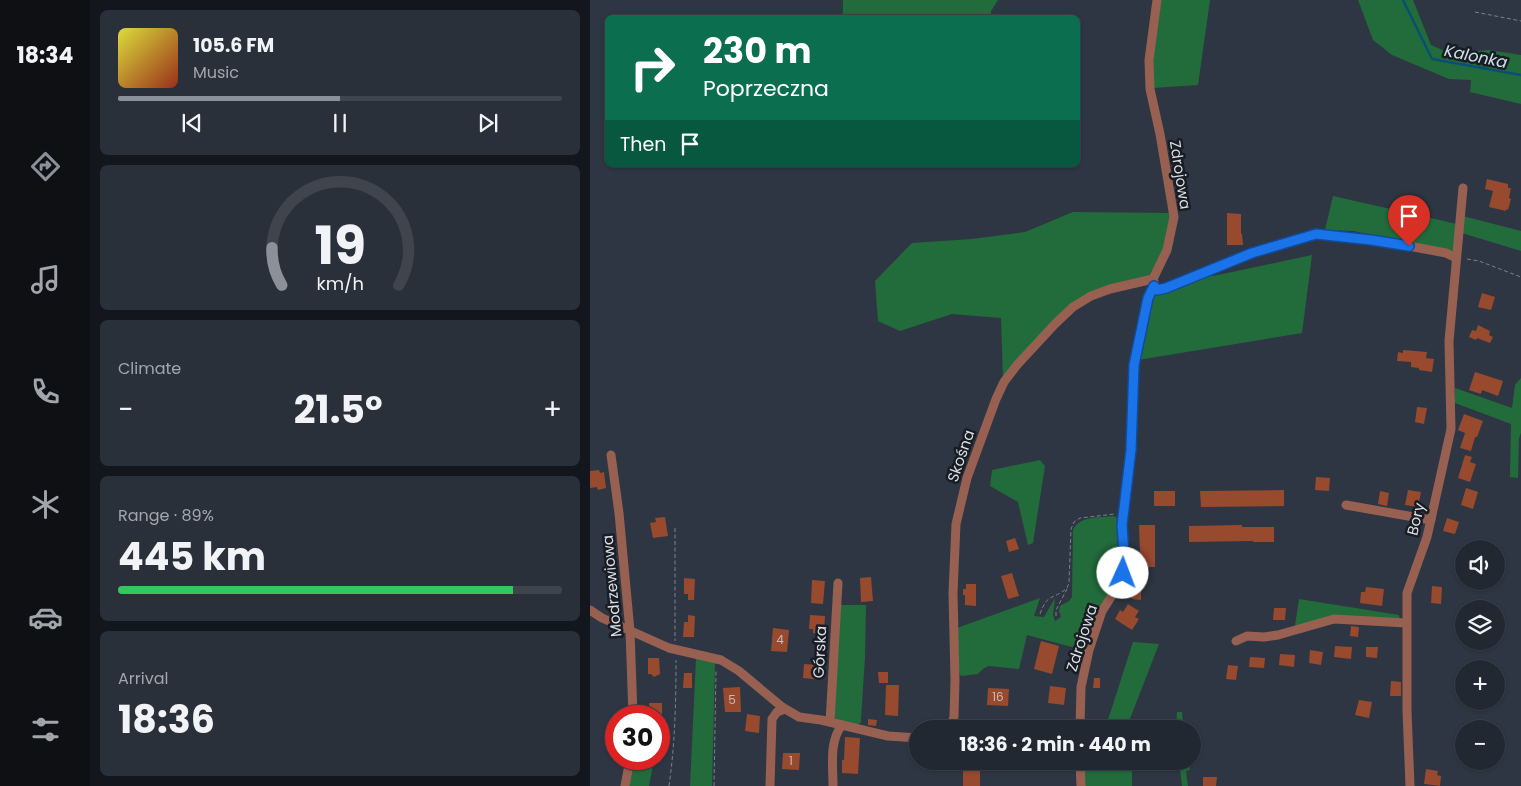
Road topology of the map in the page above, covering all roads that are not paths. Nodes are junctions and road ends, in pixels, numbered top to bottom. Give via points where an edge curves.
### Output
1 (1157, 0) edge
2 (1463, 188) dead end
3 (1456, 258) junction
4 (1154, 282) junction
5 (611, 455) dead end
6 (1346, 505) dead end
7 (1431, 520) junction
8 (838, 583) dead end
9 (590, 610) edge
10 (1406, 623) junction
11 (630, 631) junction
12 (1236, 641) dead end
13 (633, 705) edge
14 (785, 709) junction
15 (953, 720) edge
16 (1080, 720) edge
17 (830, 722) junction
18 (842, 725) junction
19 (909, 737) edge
20 (628, 770) edge
21 (1080, 770) edge
22 (625, 786) edge
23 (770, 786) edge
24 (833, 786) edge
25 (1081, 786) edge
26 (1410, 786) edge

1 - 4 street, Zdrojowa via 1149,60 1150,89 1174,217 1167,250
2 - 3 street, Bory
3 - 4 street, Skośna via 1446,253 1371,240 1316,234 1252,253 1166,288 1157,290
3 - 7 street, Bory via 1449,341 1451,429
4 - 15 street, Skośna via 1124,285 1091,296 1073,307 1018,365 1004,382 996,399 967,478 956,524
4 - 16 street, Zdrojowa via 1134,365 1131,450 1122,525 1123,573 1102,611 1089,650 1080,687
5 - 11 street, Modrzewiowa
6 - 7 street
7 - 10 street, Bory via 1407,593
8 - 17 street, Górska
9 - 11 street
10 - 12 street via 1334,619 1278,635 1247,636
10 - 26 street, Bory
11 - 13 street, Modrzewiowa
11 - 14 street via 669,648 717,659 739,671
14 - 17 street via 799,717
14 - 23 street via 772,719
17 - 18 street
18 - 19 street
18 - 24 street via 833,751
20 - 22 street
21 - 25 street

